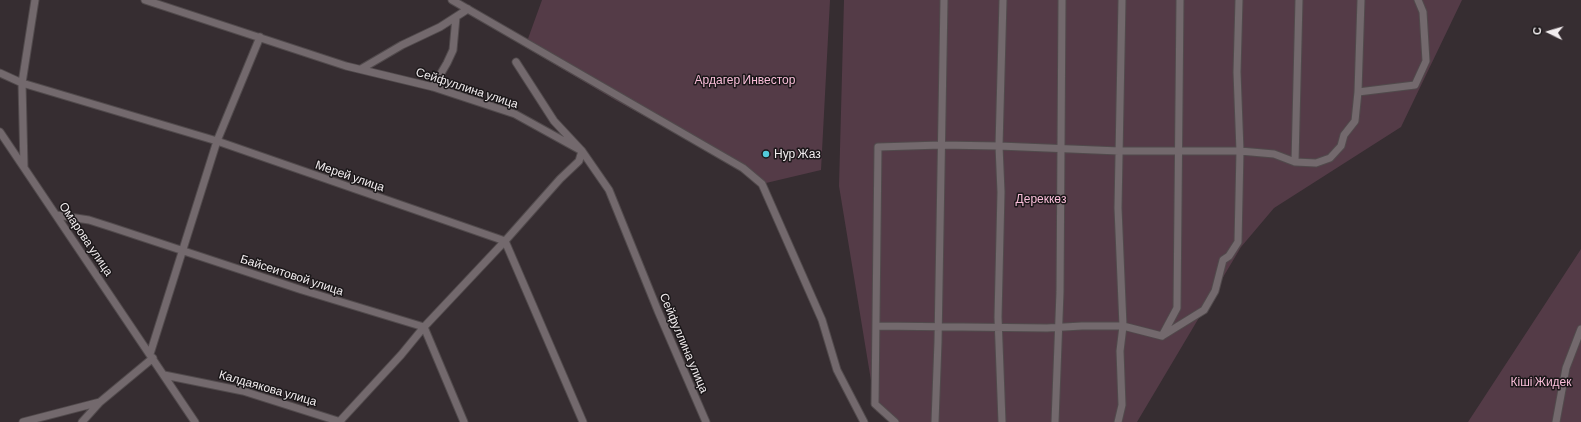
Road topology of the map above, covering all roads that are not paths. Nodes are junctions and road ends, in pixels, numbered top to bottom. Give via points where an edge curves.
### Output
1 (34, 0) edge
2 (145, 0) edge
3 (452, 0) edge
4 (944, 0) edge
5 (1003, 0) edge
6 (1062, 0) edge
7 (1122, 0) edge
8 (1180, 0) edge
9 (1239, 0) edge
10 (1299, 0) edge
11 (1361, 0) edge
12 (1418, 0) edge
13 (468, 9) junction
14 (456, 17) junction
15 (260, 37) junction
16 (516, 62) dead end
17 (361, 69) junction
18 (0, 73) edge
19 (22, 83) junction
20 (433, 87) junction
21 (1358, 92) junction
22 (0, 132) edge
23 (217, 141) junction
24 (941, 145) junction
25 (999, 146) junction
26 (1060, 148) junction
27 (1177, 150) junction
28 (582, 151) junction
29 (1119, 151) junction
30 (1240, 151) junction
31 (1295, 162) junction
32 (24, 167) junction
33 (56, 215) junction
34 (505, 241) junction
35 (181, 250) junction
36 (877, 326) junction
37 (1122, 326) junction
38 (424, 327) junction
39 (938, 327) junction
40 (1058, 327) junction
41 (998, 328) junction
42 (1581, 329) edge
43 (1162, 336) junction
44 (151, 356) junction
45 (164, 375) junction
46 (100, 402) junction
47 (23, 422) edge
48 (82, 422) edge
49 (195, 422) edge
50 (340, 422) edge
51 (464, 422) edge
52 (583, 422) edge
53 (706, 422) edge
54 (864, 422) edge
55 (895, 422) edge
56 (935, 422) edge
57 (1002, 422) edge
58 (1055, 422) edge
59 (1118, 422) edge
60 (1556, 422) edge

1 - 19 street
2 - 15 street, Сейфуллина улица
3 - 13 street
4 - 24 street
5 - 25 street
6 - 26 street
7 - 29 street
8 - 27 street
9 - 30 street via 1237,72
10 - 31 street
11 - 21 street
12 - 21 street via 1423,12 1426,61 1415,85
13 - 14 street
13 - 54 street via 743,168 762,184 822,320 838,370
14 - 17 street
14 - 20 street via 453,50
15 - 17 street, Сейфуллина улица
15 - 23 street
16 - 28 street via 554,121
17 - 20 street, Сейфуллина улица
18 - 19 street, Мерей улица
19 - 23 street, Мерей улица
19 - 32 street
20 - 28 street, Сейфуллина улица via 515,114
21 - 31 street via 1355,121 1344,135 1341,146 1330,158 1316,163
22 - 32 street, Омарова улица
23 - 34 street, Мерей улица
23 - 35 street
24 - 25 street
24 - 36 street via 878,147
24 - 39 street
25 - 26 street
25 - 41 street via 1001,192
26 - 29 street
26 - 40 street
27 - 29 street
27 - 30 street
27 - 43 street via 1177,308
28 - 34 street via 579,161
28 - 53 street, Сейфуллина улица via 609,190
29 - 37 street
30 - 31 street via 1274,154
30 - 43 street via 1238,242 1229,256 1223,260 1215,291 1204,310
32 - 33 street, Омарова улица
33 - 35 street, Байсеитовой улица via 89,220
33 - 44 street, Омарова улица
34 - 38 street
34 - 52 street
35 - 38 street, Байсеитовой улица
35 - 44 street
36 - 39 street
36 - 55 street via 875,404
37 - 40 street
37 - 43 street
37 - 59 street via 1122,405
38 - 50 street
38 - 51 street
39 - 41 street
39 - 56 street
40 - 41 street
40 - 58 street
41 - 57 street
42 - 60 street via 1566,368
44 - 45 street, Омарова улица
44 - 46 street
45 - 49 street, Омарова улица
45 - 50 street, Калдаякова улица via 243,391
46 - 47 street
46 - 48 street

